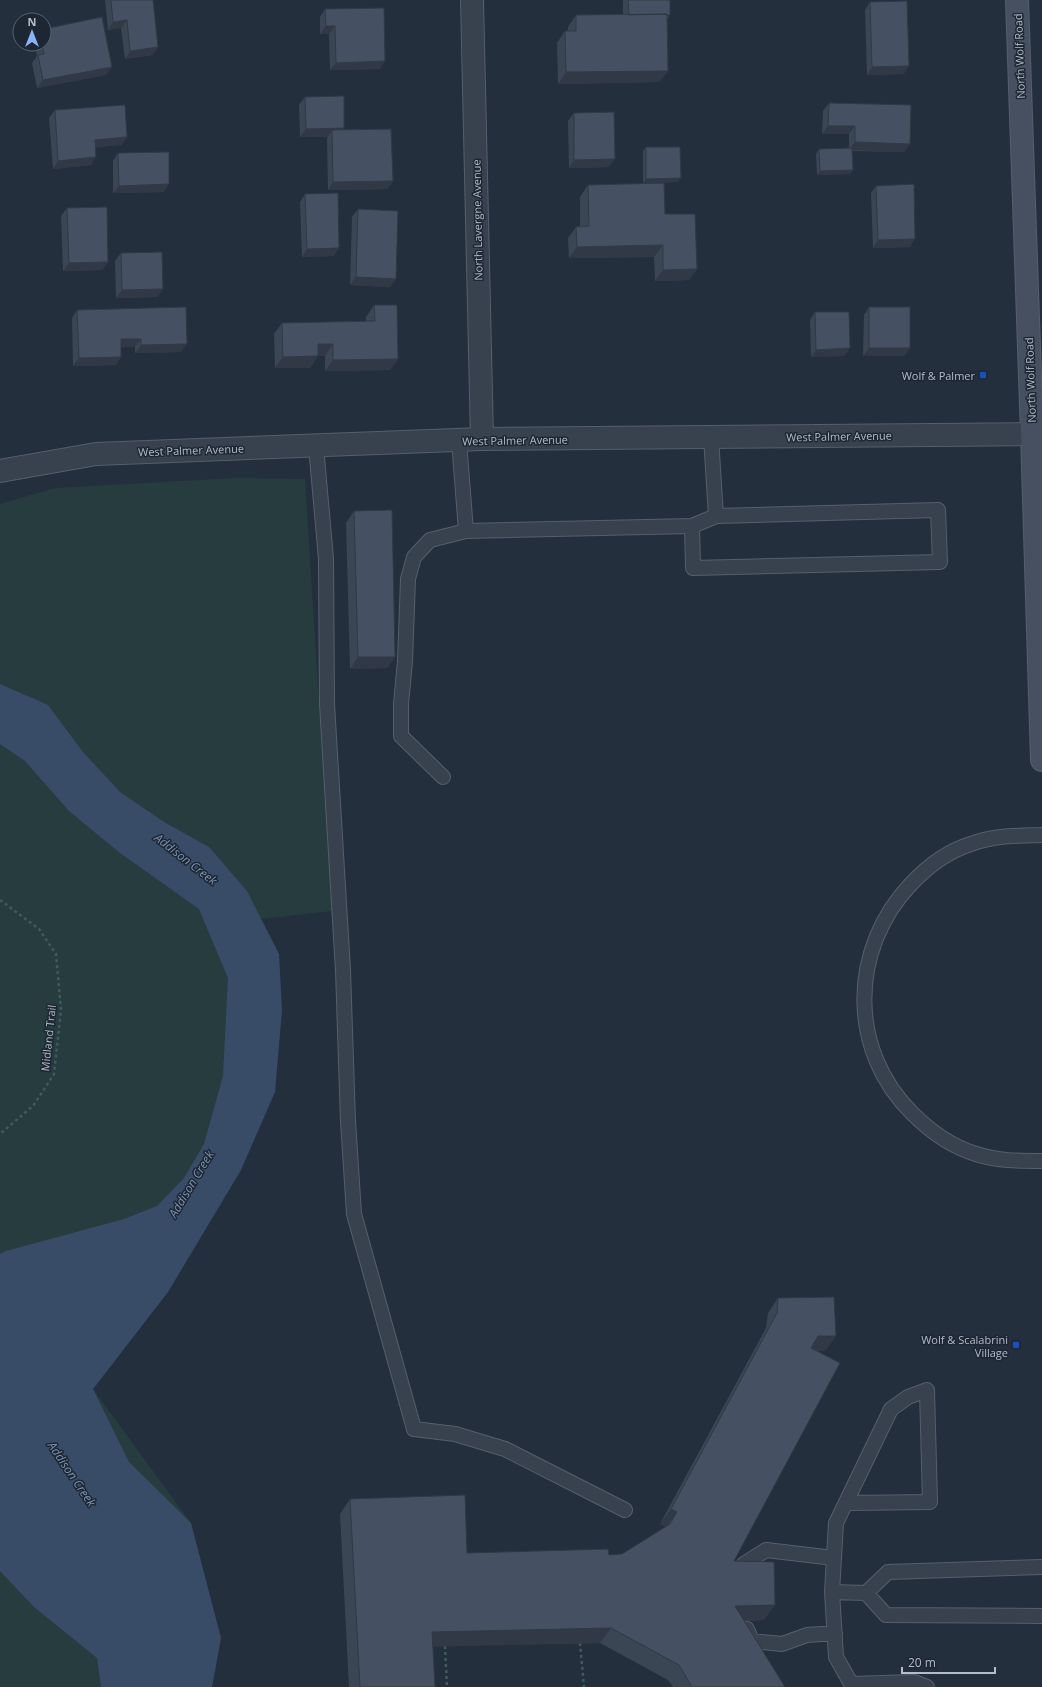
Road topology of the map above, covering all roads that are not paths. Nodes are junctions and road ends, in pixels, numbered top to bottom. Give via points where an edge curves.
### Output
1 (472, 0) edge
2 (1016, 0) edge
3 (1037, 434) edge
4 (711, 437) junction
5 (460, 440) junction
6 (482, 440) junction
7 (316, 446) junction
8 (0, 471) edge
9 (716, 516) junction
10 (692, 526) junction
11 (466, 531) junction
12 (1042, 760) edge
13 (443, 777) dead end
14 (1042, 835) edge
15 (1042, 1161) edge
16 (846, 1503) junction
17 (625, 1510) dead end
18 (834, 1558) junction
19 (1042, 1567) edge
20 (741, 1576) edge
21 (832, 1592) junction
22 (866, 1593) junction
23 (1042, 1616) edge
24 (743, 1621) edge
25 (835, 1633) junction
26 (852, 1686) edge
27 (927, 1687) edge

1 - 6 street, North Lavergne Avenue
2 - 3 main road, North Wolf Road
3 - 4 street, West Palmer Avenue
3 - 12 main road, North Wolf Road
4 - 6 street, West Palmer Avenue
4 - 9 lane
5 - 6 street, West Palmer Avenue
5 - 7 street, West Palmer Avenue
5 - 11 lane
7 - 8 street, West Palmer Avenue via 96,454
7 - 17 lane via 326,559 327,704 354,1214 414,1429 455,1434 505,1449
9 - 10 lane
9 - 10 lane via 938,510 940,562 693,568
10 - 11 lane
11 - 13 lane via 430,540 414,557 408,579 405,660 400,704 401,736
14 - 15 lane via 997,836 969,844 943,857 920,874 900,895 884,918 873,945 866,973 864,1002 867,1030 875,1058 888,1084 925,1127 949,1142 976,1154 1004,1161
16 - 16 lane via 891,1409 908,1397 927,1390 930,1502
16 - 18 lane via 836,1522
18 - 20 lane via 766,1550 744,1564
18 - 21 lane
19 - 22 lane via 888,1572
21 - 22 lane
21 - 25 lane
22 - 23 lane via 886,1615
24 - 25 lane via 752,1641 782,1644 807,1635
25 - 26 lane via 836,1657
26 - 27 lane via 914,1682

